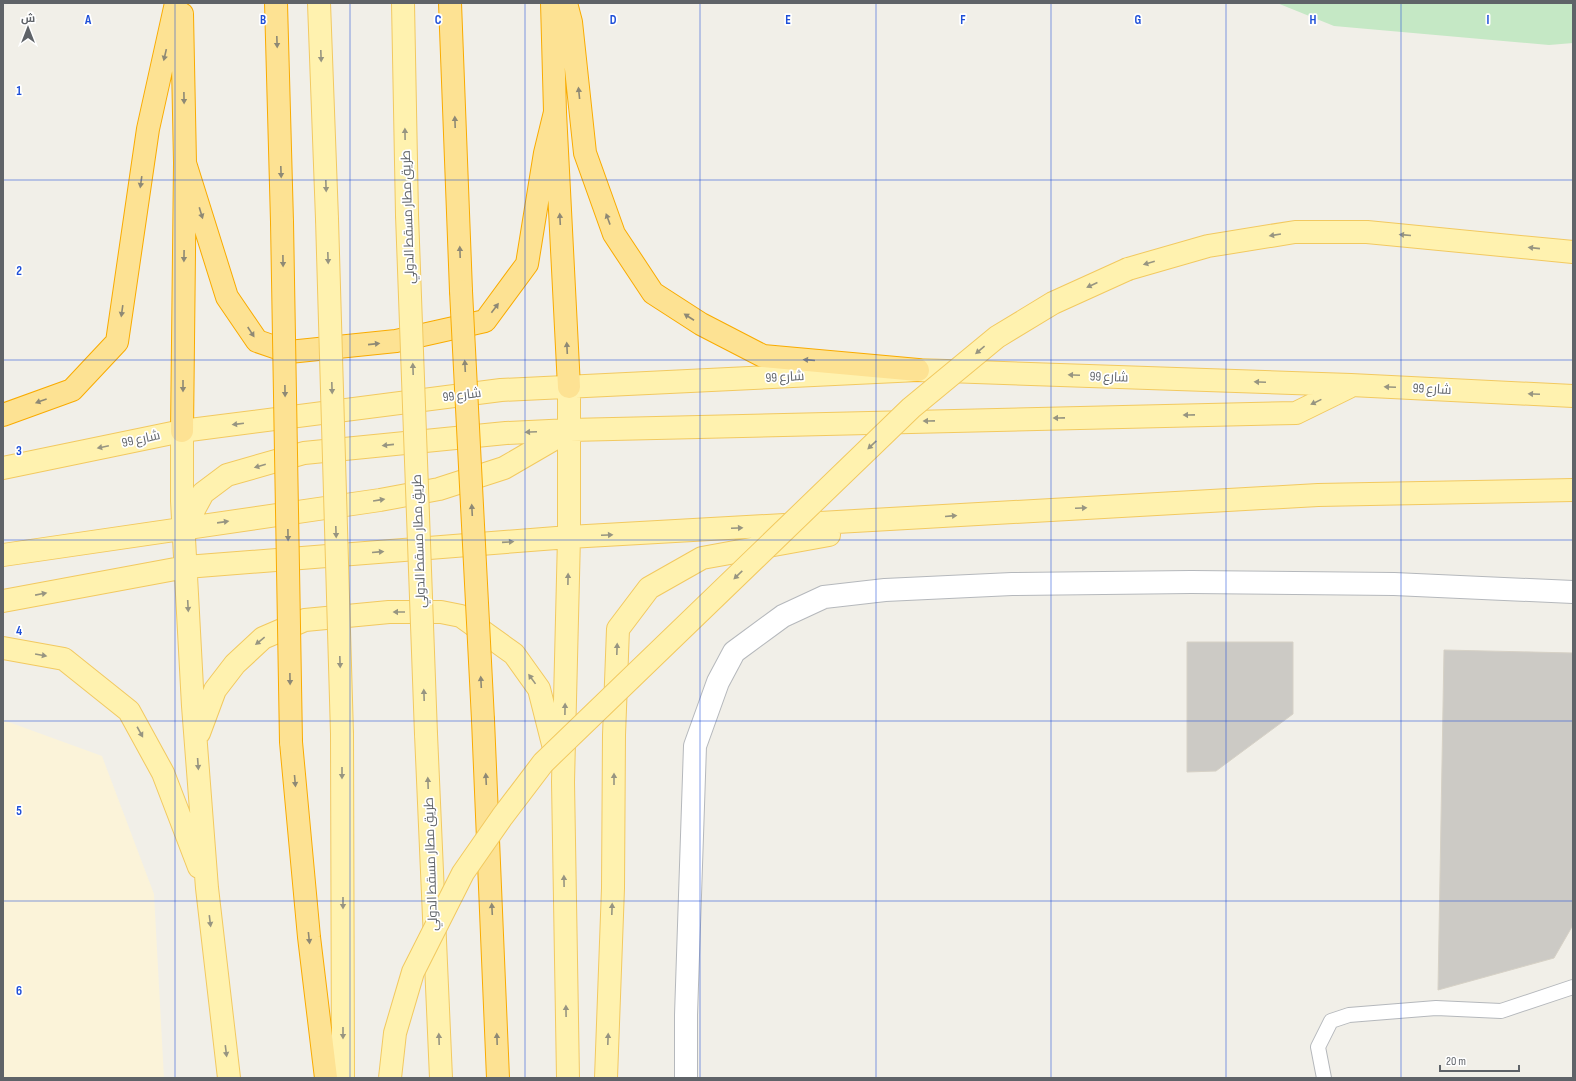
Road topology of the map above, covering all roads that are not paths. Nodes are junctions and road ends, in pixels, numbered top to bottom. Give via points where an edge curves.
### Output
1 (176, 3) edge
2 (182, 3) edge
3 (276, 3) edge
4 (319, 3) edge
5 (403, 3) edge
6 (450, 3) edge
7 (552, 3) edge
8 (566, 3) edge
9 (555, 112) junction
10 (185, 163) junction
11 (1573, 252) edge
12 (918, 370) junction
13 (1351, 385) junction
14 (569, 387) junction
15 (1573, 396) edge
16 (3, 415) edge
17 (570, 430) junction
18 (182, 431) junction
19 (3, 468) edge
20 (1573, 490) edge
21 (924, 518) junction
22 (184, 528) junction
23 (568, 537) junction
24 (3, 555) edge
25 (186, 567) junction
26 (1573, 592) edge
27 (3, 601) edge
28 (3, 648) edge
29 (196, 739) junction
30 (563, 782) junction
31 (206, 888) junction
32 (1573, 987) edge
33 (229, 1078) edge
34 (326, 1078) edge
35 (343, 1078) edge
36 (390, 1078) edge
37 (440, 1078) edge
38 (498, 1078) edge
39 (568, 1078) edge
40 (606, 1078) edge
41 (686, 1078) edge
42 (1324, 1078) edge

1 -> 16 highway via 148,129 117,342 72,390
2 -> 10 highway
3 -> 34 highway, bridge via 292,742 309,937
4 -> 35 main road, bridge via 342,734
37 -> 5 main road, طريق مطار مسقط الدولي, bridge via 407,215
38 -> 6 highway, bridge
7 - 9 highway
12 -> 8 highway via 762,356 701,324 653,293 614,234 585,153 571,22
10 -> 9 highway via 227,297 257,341 289,352 396,341 485,321 527,264 545,153
14 -> 9 highway
10 -> 18 highway
11 -> 36 main road, bridge via 1368,232 1295,232 1208,246 1128,269 1053,303 997,337 911,408 543,763 463,873 413,972 394,1033
13 -> 12 main road, 99 شارع
12 - 14 main road, 99 شارع
15 -> 13 main road, 99 شارع
13 -> 17 main road via 1296,412
14 - 17 main road
14 -> 18 main road, 99 شارع via 501,390
22 -> 17 main road via 439,489 504,468
17 -> 22 main road via 506,433 304,453 227,475 203,493
17 - 23 main road
18 -> 19 main road, 99 شارع
18 - 22 main road
21 -> 20 main road via 1009,511 1318,495
23 -> 21 main road
40 -> 21 main road via 618,629 649,588 702,558
22 - 24 main road
22 - 25 main road
25 -> 23 main road
30 -> 23 main road
27 -> 25 main road
25 -> 29 main road
26 - 41 street via 1355,584 1012,584 885,590 824,597 783,616 734,652 718,682 695,746
28 -> 31 main road via 64,659 129,711 163,773
30 -> 29 main road via 539,689 514,654 461,616 441,612 388,612 305,620 263,638 235,664 214,690
29 -> 31 main road
39 -> 30 main road
31 -> 33 main road
32 - 42 lane via 1501,1011 1436,1008 1349,1014 1331,1021 1318,1047

